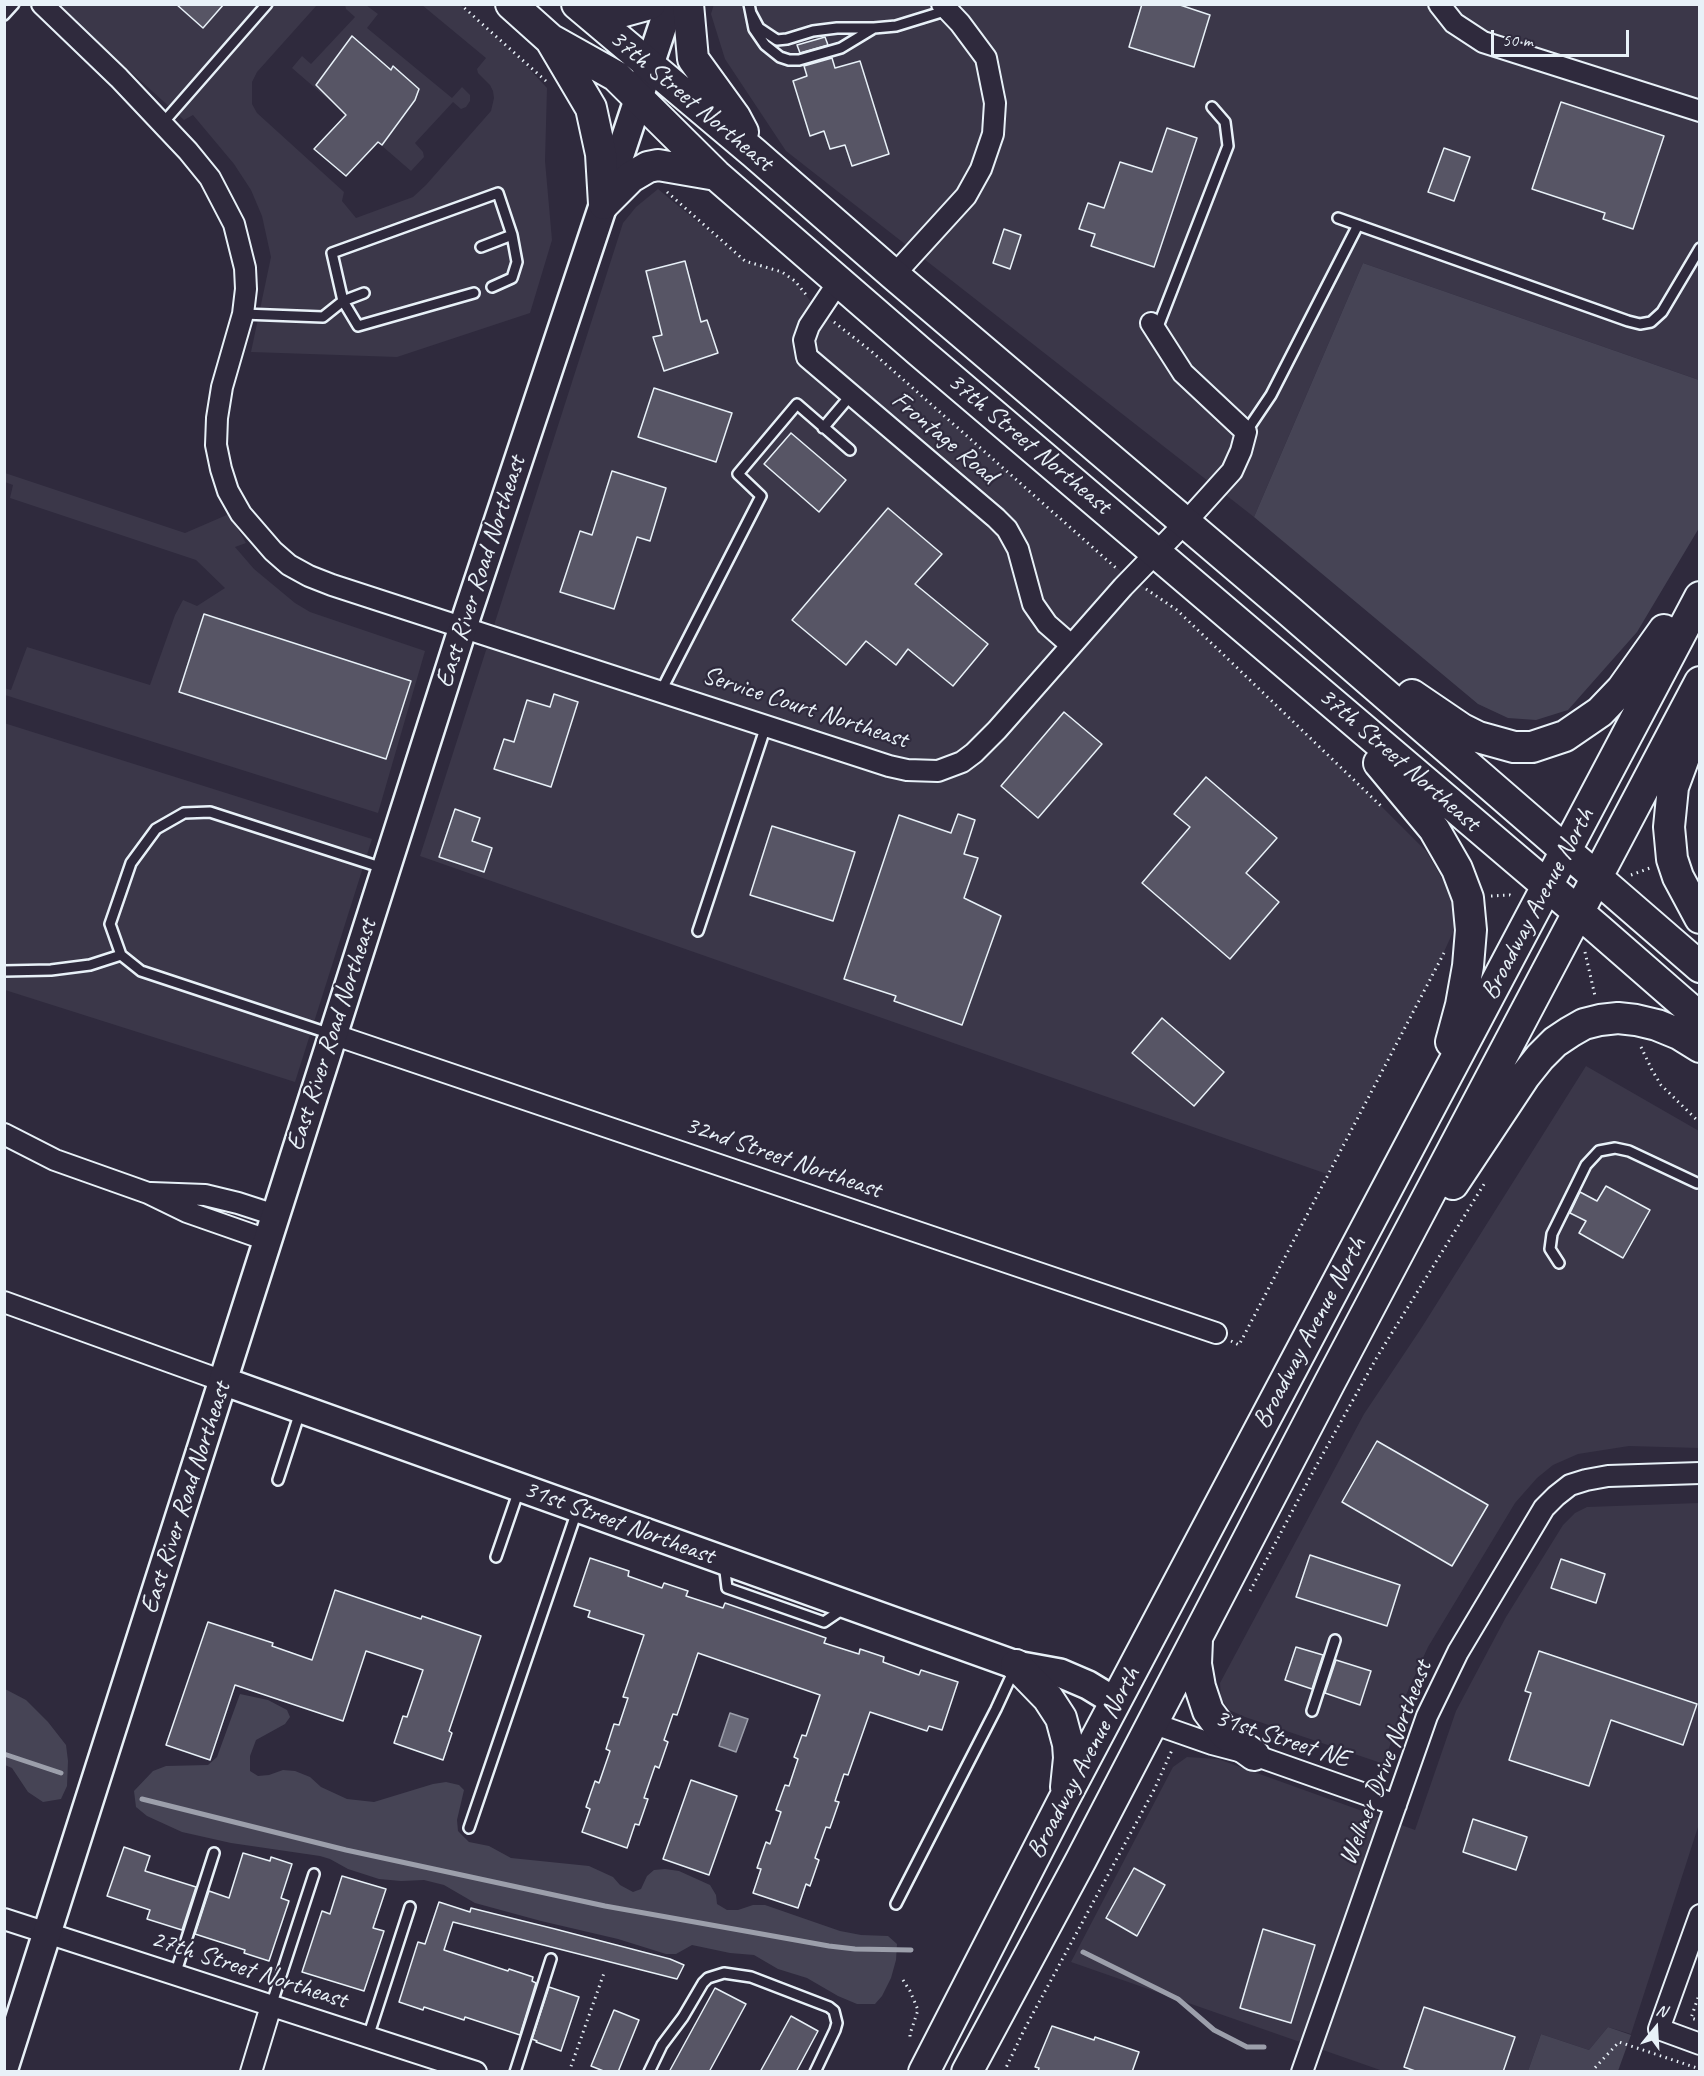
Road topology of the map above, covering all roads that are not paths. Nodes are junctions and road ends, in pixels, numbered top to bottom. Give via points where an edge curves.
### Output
1 (14, 4) edge
2 (42, 4) edge
3 (267, 4) edge
4 (511, 4) edge
5 (577, 4) edge
6 (597, 4) edge
7 (650, 4) edge
8 (670, 4) edge
9 (688, 4) edge
10 (1440, 4) edge
11 (945, 7) edge
12 (750, 9) edge
13 (4, 15) edge
14 (874, 28) junction
15 (550, 39) junction
16 (649, 65) junction
17 (638, 99) junction
18 (1212, 107) dead end
19 (1700, 111) edge
20 (162, 124) junction
21 (754, 153) junction
22 (716, 175) junction
23 (604, 204) junction
24 (1338, 218) dead end
25 (1358, 225) junction
26 (512, 235) junction
27 (481, 247) dead end
28 (1700, 248) edge
29 (894, 275) junction
30 (840, 281) junction
31 (492, 287) dead end
32 (364, 293) dead end
33 (474, 293) dead end
34 (343, 301) junction
35 (243, 314) junction
36 (1154, 328) joint
37 (851, 395) junction
38 (824, 428) junction
39 (1246, 432) junction
40 (850, 450) dead end
41 (1185, 523) junction
42 (1156, 553) junction
43 (1700, 578) edge
44 (1700, 597) edge
45 (1288, 610) junction
46 (463, 627) junction
47 (1071, 645) junction
48 (1270, 650) junction
49 (1700, 682) edge
50 (661, 691) junction
51 (1700, 718) edge
52 (766, 725) junction
53 (1566, 851) junction
54 (385, 869) junction
55 (1597, 878) junction
56 (1548, 886) junction
57 (1579, 913) junction
58 (1700, 918) edge
59 (698, 931) dead end
60 (121, 955) junction
61 (1700, 967) edge
62 (4, 971) edge
63 (1700, 1018) edge
64 (332, 1034) junction
65 (1700, 1047) edge
66 (1433, 1102) junction
67 (4, 1134) edge
68 (1697, 1183) dead end
69 (271, 1228) junction
70 (1559, 1263) dead end
71 (1373, 1300) junction
72 (4, 1302) edge
73 (1216, 1334) dead end
74 (223, 1381) junction
75 (301, 1410) junction
76 (1700, 1473) edge
77 (278, 1480) dead end
78 (520, 1488) junction
79 (578, 1508) junction
80 (496, 1557) dead end
81 (1197, 1636) junction
82 (1335, 1640) dead end
83 (1143, 1650) junction
84 (1016, 1665) junction
85 (1116, 1702) junction
86 (1312, 1711) dead end
87 (1152, 1723) junction
88 (1254, 1755) junction
89 (1124, 1778) junction
90 (1063, 1801) junction
91 (1396, 1805) junction
92 (469, 1828) dead end
93 (214, 1853) dead end
94 (314, 1874) dead end
95 (896, 1904) dead end
96 (410, 1907) dead end
97 (1700, 1915) edge
98 (4, 1919) edge
99 (47, 1933) junction
100 (551, 1959) dead end
101 (176, 1975) junction
102 (271, 2006) junction
103 (368, 2037) junction
104 (1700, 2044) edge
105 (4, 2068) edge
106 (250, 2072) edge
107 (476, 2072) edge
108 (515, 2072) edge
109 (649, 2072) edge
110 (815, 2072) edge
111 (924, 2072) edge
112 (968, 2072) edge
113 (1302, 2072) edge

1 - 13 lane
2 - 20 street, Service Court Northeast
3 - 20 lane
4 - 15 main road, 37th Street Northeast
5 - 16 main road, 37th Street Northeast
6 - 7 main road via 617,13
8 - 16 street, East River Road Northeast
9 - 21 main road via 693,59 735,117
10 - 19 street via 1454,23 1484,42
11 - 14 lane via 896,26
11 - 29 street via 986,58 995,103 993,134 966,196
12 - 14 lane via 759,28 777,40 837,28
12 - 14 lane via 754,29 765,45 789,60 840,48
15 - 17 main road, 37th Street Northeast via 616,76
15 - 23 main road via 591,108 601,154
16 - 17 street, East River Road Northeast
16 - 21 main road, 37th Street Northeast
17 - 22 main road, 37th Street Northeast
17 - 23 street, East River Road Northeast
18 - 36 lane via 1225,122 1228,146
20 - 35 street, Service Court Northeast via 210,178 234,224 245,268
21 - 29 main road, 37th Street Northeast
22 - 23 main road via 648,166
22 - 30 main road, 37th Street Northeast
23 - 46 street, East River Road Northeast
24 - 25 lane
25 - 28 lane via 1640,324 1651,322 1662,312
25 - 39 lane via 1271,395
26 - 27 lane
26 - 31 lane via 517,262 512,278
26 - 34 lane via 498,193 332,254
29 - 41 main road, 37th Street Northeast
30 - 37 street, Frontage Road via 818,311 804,340 807,357
30 - 42 main road, 37th Street Northeast
32 - 34 lane
33 - 34 lane via 358,326
34 - 35 lane via 323,317
35 - 46 street, Service Court Northeast via 222,387 216,445 228,491 241,514 273,551 309,576
36 - 39 street via 1183,373
37 - 38 lane
37 - 47 street, Frontage Road via 1007,529 1018,549 1033,604 1047,624
38 - 40 lane
38 - 50 lane via 797,404 738,474 761,496
39 - 41 street, Service Court Northeast via 1232,471
41 - 42 street, Service Court Northeast
41 - 45 main road, 37th Street Northeast
42 - 47 street, Service Court Northeast
42 - 48 main road, 37th Street Northeast
43 - 45 main road via 1622,689 1600,712 1565,736 1532,747 1496,744 1462,729
44 - 53 main road, Broadway Avenue North
45 - 53 main road, 37th Street Northeast
46 - 50 street, Service Court Northeast
46 - 54 street, East River Road Northeast
47 - 52 street, Service Court Northeast via 974,753 938,771 907,770
48 - 56 main road, 37th Street Northeast
48 - 66 main road via 1417,806 1449,853 1468,898 1471,930 1466,984
49 - 55 main road, Broadway Avenue North
50 - 52 street, Service Court Northeast
51 - 58 main road via 1673,787 1669,827 1678,878
52 - 59 lane
53 - 55 main road, 37th Street Northeast
53 - 56 main road, Broadway Avenue North
54 - 60 lane via 210,812 184,813 156,829 131,863 110,924
54 - 64 street, East River Road Northeast
55 - 57 main road, Broadway Avenue North
55 - 61 main road, 37th Street Northeast
56 - 57 main road, 37th Street Northeast
56 - 66 main road, Broadway Avenue North
57 - 63 main road, 37th Street Northeast
57 - 71 main road, Broadway Avenue North
60 - 62 lane via 90,965
60 - 64 lane via 141,971
64 - 69 street, East River Road Northeast
64 - 73 street, 32nd Street Northeast
65 - 71 main road via 1657,1025 1618,1018 1584,1024 1555,1042 1524,1077
66 - 83 main road, Broadway Avenue North
67 - 69 street via 55,1161 148,1193 187,1212
68 - 70 lane via 1629,1151 1599,1151 1586,1165 1552,1234 1550,1248
69 - 74 street, East River Road Northeast
71 - 81 main road, Broadway Avenue North
72 - 74 street
74 - 75 street, 31st Street Northeast
74 - 99 street, East River Road Northeast
75 - 77 lane
75 - 78 street, 31st Street Northeast
76 - 91 street, Wellner Drive Northeast via 1608,1476 1570,1485 1551,1500 1458,1652 1427,1716
78 - 79 street, 31st Street Northeast
78 - 80 lane
79 - 84 street, 31st Street Northeast
79 - 92 lane
81 - 87 main road, Broadway Avenue North
81 - 88 main road via 1196,1664 1208,1711 1225,1734
82 - 86 lane
83 - 85 main road, Broadway Avenue North
83 - 87 main road via 1141,1695 1145,1714
84 - 85 street, 31st Street Northeast via 1060,1673
84 - 90 main road via 1058,1710 1065,1730 1069,1758
84 - 95 lane
85 - 89 main road via 1125,1729
85 - 90 main road, Broadway Avenue North
87 - 88 street, 31st Street NE
87 - 89 main road, Broadway Avenue North
88 - 91 street, 31st Street NE
89 - 112 main road, Broadway Avenue North
90 - 111 main road, Broadway Avenue North
91 - 113 street, Wellner Drive Northeast
93 - 101 lane
94 - 102 lane
96 - 103 lane
97 - 104 street via 1659,2029
98 - 99 street, 27th Street Northeast
99 - 101 street, 27th Street Northeast
99 - 105 street, East River Road Northeast
100 - 108 lane
101 - 102 street, 27th Street Northeast
102 - 103 street, 27th Street Northeast
102 - 106 street
103 - 107 street, 27th Street Northeast
109 - 110 lane via 703,1983 708,1977 724,1973 752,1977 834,2011 835,2030

